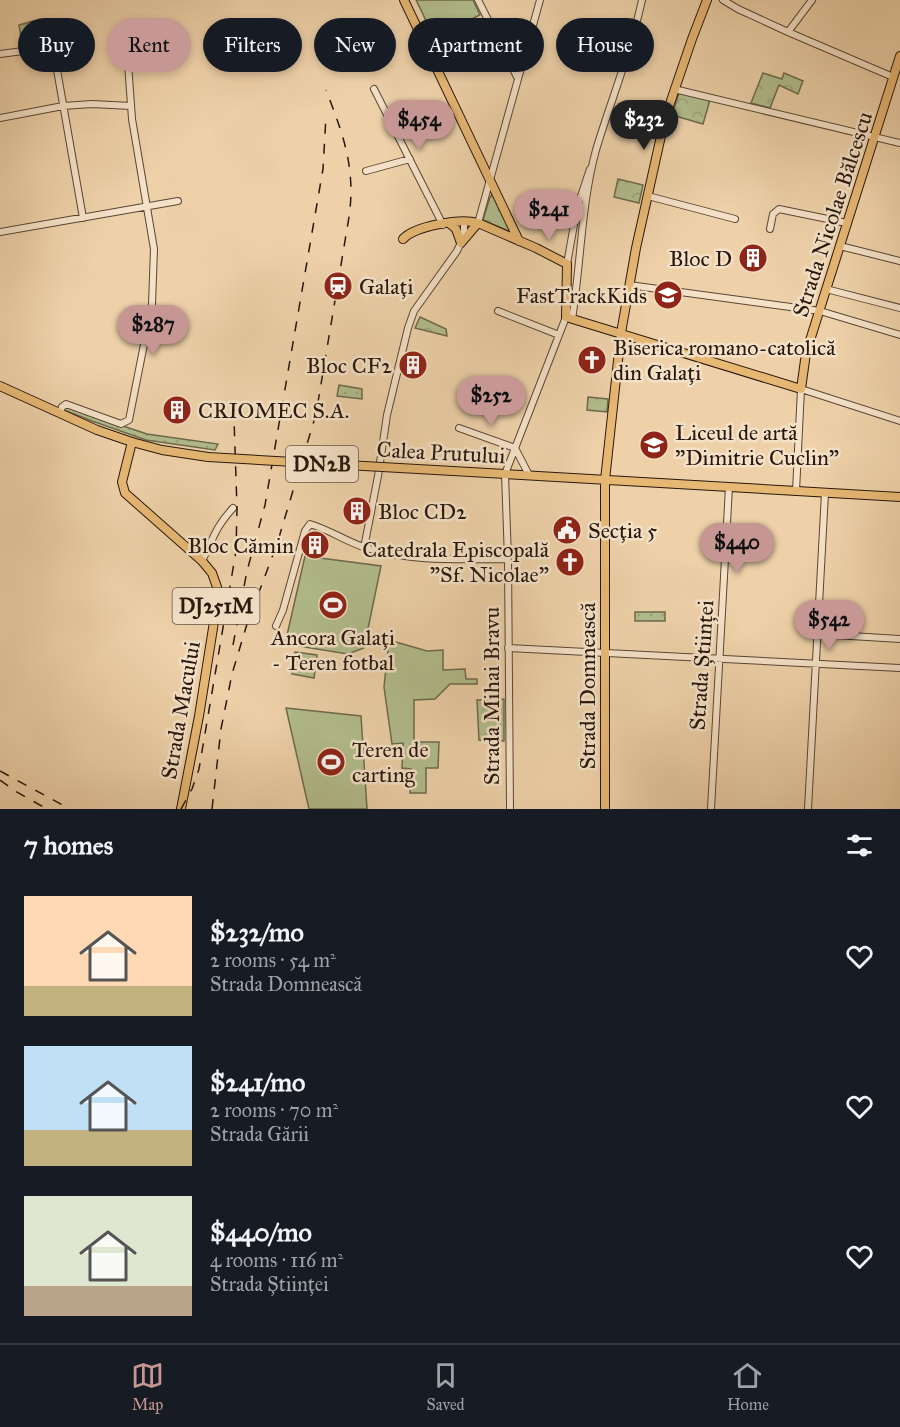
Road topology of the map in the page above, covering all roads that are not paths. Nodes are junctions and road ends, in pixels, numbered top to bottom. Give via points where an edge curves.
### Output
1 (404, 0) edge
2 (478, 0) edge
3 (540, 0) edge
4 (642, 0) edge
5 (707, 0) edge
6 (723, 0) edge
7 (812, 0) edge
8 (788, 32) junction
9 (0, 54) edge
10 (900, 56) edge
11 (129, 72) edge
12 (518, 77) junction
13 (893, 77) junction
14 (374, 89) dead end
15 (674, 89) junction
16 (63, 106) junction
17 (131, 106) junction
18 (0, 118) edge
19 (875, 137) junction
20 (900, 143) edge
21 (596, 151) junction
22 (410, 159) junction
23 (366, 171) dead end
24 (490, 178) junction
25 (648, 196) junction
26 (178, 201) dead end
27 (147, 206) junction
28 (83, 218) junction
29 (735, 219) dead end
30 (465, 221) junction
31 (478, 223) junction
32 (847, 223) junction
33 (446, 224) junction
34 (770, 229) dead end
35 (0, 232) edge
36 (403, 239) dead end
37 (519, 241) junction
38 (461, 243) junction
39 (840, 246) junction
40 (900, 261) edge
41 (567, 264) junction
42 (629, 285) junction
43 (826, 289) junction
44 (625, 307) junction
45 (900, 308) edge
46 (498, 311) dead end
47 (820, 311) junction
48 (569, 318) junction
49 (604, 329) junction
50 (621, 333) junction
51 (559, 335) junction
52 (900, 335) edge
53 (619, 350) junction
54 (0, 386) edge
55 (801, 389) junction
56 (60, 413) junction
57 (900, 421) edge
58 (459, 428) dead end
59 (132, 442) junction
60 (515, 448) junction
61 (505, 474) junction
62 (529, 475) junction
63 (605, 480) junction
64 (729, 487) junction
65 (796, 491) junction
66 (825, 493) junction
67 (900, 497) edge
68 (233, 508) dead end
69 (364, 548) junction
70 (508, 559) junction
71 (202, 561) junction
72 (276, 626) dead end
73 (818, 634) junction
74 (900, 639) edge
75 (508, 648) junction
76 (605, 654) junction
77 (719, 660) junction
78 (816, 664) junction
79 (900, 668) edge
80 (181, 809) edge
81 (510, 809) edge
82 (605, 809) edge
83 (711, 809) edge
84 (808, 809) edge

1 - 24 main road
2 - 12 street
3 - 12 street
4 - 21 street
5 - 15 main road, Strada Domnească
6 - 8 street
7 - 8 street
8 - 13 street
9 - 16 street via 52,47
10 - 13 main road, Strada Nicolae Bălcescu
11 - 17 street
12 - 24 street
13 - 19 main road, Strada Nicolae Bălcescu
14 - 22 street
15 - 19 street
15 - 25 main road, Strada Domnească
16 - 17 street
16 - 18 street
16 - 28 street
17 - 27 street
19 - 20 street
19 - 32 main road, Strada Nicolae Bălcescu
21 - 41 street via 577,208
21 - 48 street
22 - 23 street
22 - 33 street
24 - 31 street
24 - 37 main road
25 - 29 street
25 - 42 main road, Strada Domnească
26 - 27 street
27 - 28 street
27 - 56 street via 154,238 154,281 131,418 121,424 66,404
28 - 35 street
30 - 31 main road
30 - 33 main road
30 - 38 street
31 - 37 main road
31 - 38 main road
32 - 34 street via 779,209 773,214
32 - 39 main road, Strada Nicolae Bălcescu
33 - 36 main road via 409,233
33 - 38 main road via 456,230
37 - 41 main road
38 - 69 street via 414,311 408,328 387,415
39 - 40 street
39 - 43 main road, Strada Nicolae Bălcescu
41 - 48 main road
42 - 44 main road, Strada Domnească
42 - 47 street
43 - 45 street
43 - 47 main road, Strada Nicolae Bălcescu
44 - 49 main road via 616,322
44 - 50 main road, Strada Domnească
46 - 51 street
47 - 52 street
47 - 55 main road, Strada Nicolae Bălcescu
48 - 49 main road
48 - 51 street
49 - 50 main road
49 - 53 main road
50 - 53 main road, Strada Domnească
50 - 55 main road
51 - 60 street
53 - 63 main road, Strada Domnească
54 - 56 highway, Calea Prutului / DN2B
55 - 57 street
55 - 65 street, Strada Nicolae Bălcescu
56 - 59 highway, Calea Prutului / DN2B
58 - 60 street
59 - 61 main road, Calea Prutului / DN2B, bridge via 208,457
59 - 71 highway, Strada Macului / DJ251M via 122,482 125,493
60 - 61 street
60 - 62 street
61 - 62 main road, Calea Prutului / DN2B
61 - 70 street, Strada Mihai Bravu
62 - 63 main road, Calea Prutului / DN2B
63 - 64 main road, DN2B
63 - 76 main road, Strada Domnească
64 - 65 main road, DN2B
64 - 77 street, Strada Științei
65 - 66 main road, DN2B
66 - 67 main road, DN2B
66 - 73 street
68 - 71 street via 216,529
69 - 70 street via 422,558
69 - 72 street via 308,526
70 - 75 street, Strada Mihai Bravu
71 - 80 highway, Strada Macului / DJ251M via 215,579 218,595
73 - 74 street
73 - 78 street
75 - 76 street
75 - 81 street, Strada Mihai Bravu
76 - 77 street
76 - 82 main road, Strada Domnească
77 - 78 street
77 - 83 street, Strada Științei
78 - 79 street
78 - 84 street

